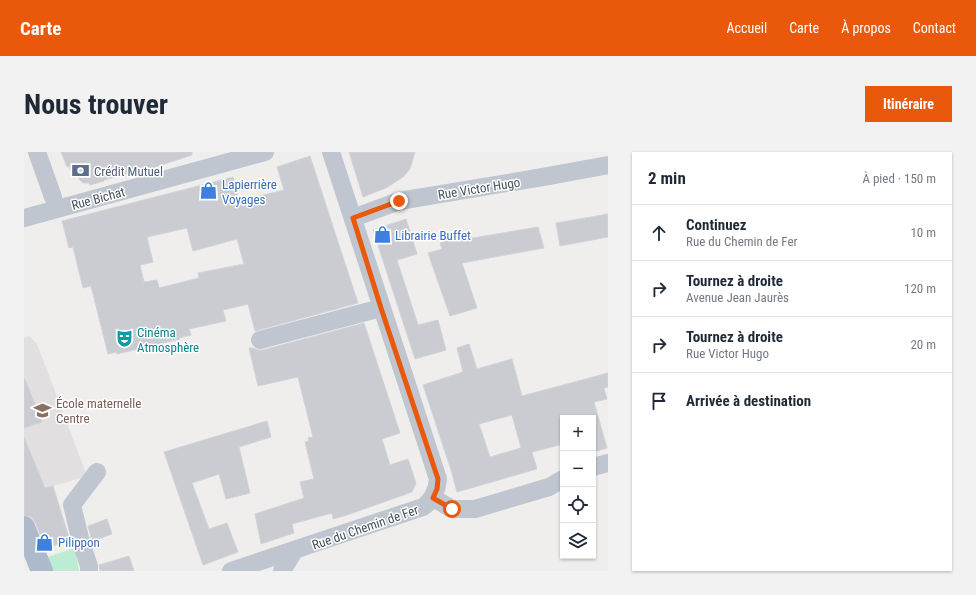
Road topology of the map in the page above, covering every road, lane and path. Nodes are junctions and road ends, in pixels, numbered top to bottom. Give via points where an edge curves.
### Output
1 (37, 152) edge
2 (265, 152) edge
3 (331, 152) edge
4 (608, 165) edge
5 (53, 197) dead end
6 (24, 218) edge
7 (353, 218) junction
8 (381, 308) junction
9 (260, 340) dead end
10 (608, 463) edge
11 (596, 467) edge
12 (96, 472) dead end
13 (560, 481) edge
14 (433, 498) junction
15 (24, 527) edge
16 (294, 551) junction
17 (42, 571) edge
18 (89, 571) edge
19 (231, 571) edge
20 (282, 571) edge

1 - 5 street
2 - 6 street, Rue Bichat
3 - 7 street
4 - 7 street, Rue Victor Hugo via 399,201
7 - 8 street
8 - 9 street
8 - 14 street via 438,479
10 - 11 street
12 - 18 street via 72,506
13 - 14 street, Rue du Chemin de Fer via 549,487 475,509 452,509
14 - 16 street, Rue du Chemin de Fer via 423,507
15 - 17 main road
16 - 19 street, Rue du Chemin de Fer
16 - 20 street

